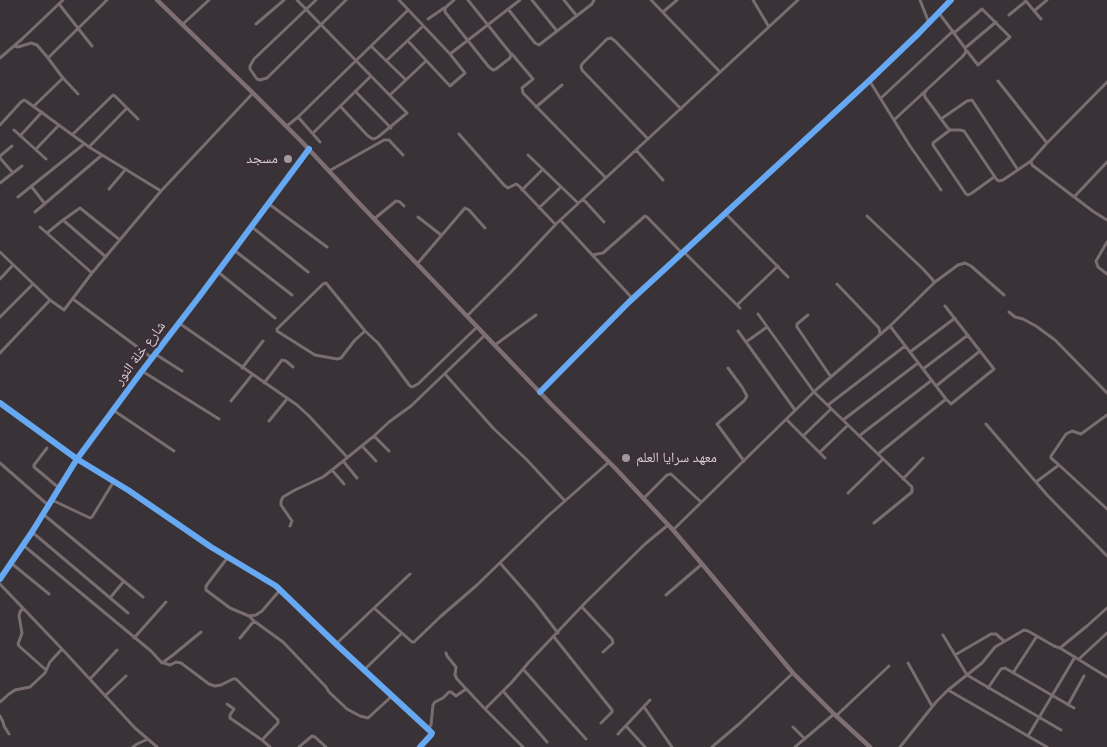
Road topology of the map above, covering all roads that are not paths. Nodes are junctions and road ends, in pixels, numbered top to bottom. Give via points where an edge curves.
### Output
1 (63, 0) edge
2 (107, 0) edge
3 (158, 0) edge
4 (209, 0) edge
5 (284, 0) edge
6 (297, 0) edge
7 (316, 0) edge
8 (346, 0) edge
9 (399, 0) edge
10 (454, 0) edge
11 (468, 0) edge
12 (520, 0) edge
13 (532, 0) edge
14 (564, 0) edge
15 (651, 0) edge
16 (677, 0) edge
17 (753, 0) edge
18 (798, 0) edge
19 (920, 0) edge
20 (951, 0) edge
21 (1048, 0) edge
22 (595, 1) edge
23 (1026, 1) edge
24 (59, 4) junction
25 (447, 6) junction
26 (508, 9) junction
27 (305, 10) junction
28 (408, 10) junction
29 (1034, 11) junction
30 (662, 12) junction
31 (939, 13) junction
32 (1010, 15) dead end
33 (576, 16) junction
34 (428, 19) dead end
35 (1041, 19) dead end
36 (996, 22) junction
37 (929, 23) junction
38 (183, 24) junction
39 (256, 24) dead end
40 (321, 25) junction
41 (488, 25) junction
42 (423, 26) junction
43 (78, 27) junction
44 (770, 27) junction
45 (557, 31) junction
46 (953, 32) junction
47 (408, 41) junction
48 (468, 41) junction
49 (14, 46) junction
50 (92, 46) dead end
51 (371, 46) junction
52 (966, 49) junction
53 (509, 51) junction
54 (450, 54) junction
55 (0, 58) edge
56 (48, 58) junction
57 (356, 60) junction
58 (386, 61) junction
59 (426, 61) junction
60 (720, 72) junction
61 (371, 76) junction
62 (62, 78) junction
63 (406, 80) junction
64 (869, 80) junction
65 (998, 81) dead end
66 (1107, 82) edge
67 (562, 85) dead end
68 (355, 91) junction
69 (926, 91) junction
70 (253, 92) junction
71 (78, 94) dead end
72 (390, 95) junction
73 (881, 98) junction
74 (34, 106) junction
75 (340, 106) junction
76 (536, 107) junction
77 (127, 108) junction
78 (681, 109) junction
79 (42, 112) junction
80 (298, 117) junction
81 (138, 119) dead end
82 (941, 119) junction
83 (894, 120) junction
84 (0, 125) edge
85 (59, 125) junction
86 (286, 127) junction
87 (391, 128) junction
88 (14, 130) dead end
89 (950, 130) junction
90 (312, 133) junction
91 (459, 134) dead end
92 (72, 135) junction
93 (20, 136) junction
94 (648, 139) junction
95 (320, 142) dead end
96 (1047, 143) junction
97 (84, 144) junction
98 (12, 146) dead end
99 (89, 147) junction
100 (36, 149) junction
101 (309, 150) junction
102 (636, 150) junction
103 (102, 155) junction
104 (403, 155) dead end
105 (528, 155) dead end
106 (0, 157) edge
107 (46, 159) dead end
108 (1031, 161) junction
109 (1107, 162) edge
110 (22, 166) dead end
111 (126, 169) junction
112 (543, 169) junction
113 (1018, 170) junction
114 (329, 171) junction
115 (13, 173) junction
116 (994, 177) junction
117 (606, 178) junction
118 (663, 180) dead end
119 (0, 183) edge
120 (32, 186) junction
121 (561, 187) junction
122 (109, 189) dead end
123 (522, 190) junction
124 (941, 190) dead end
125 (161, 191) junction
126 (1075, 196) junction
127 (18, 197) dead end
128 (583, 199) junction
129 (578, 203) junction
130 (45, 204) junction
131 (269, 204) junction
132 (404, 206) dead end
133 (539, 208) junction
134 (35, 212) dead end
135 (726, 214) junction
136 (867, 216) dead end
137 (418, 217) dead end
138 (374, 219) junction
139 (63, 220) junction
140 (560, 220) junction
141 (1107, 220) edge
142 (604, 222) dead end
143 (555, 224) junction
144 (40, 227) dead end
145 (252, 227) junction
146 (485, 228) dead end
147 (47, 233) junction
148 (441, 235) junction
149 (120, 240) junction
150 (1107, 242) edge
151 (328, 247) dead end
152 (234, 250) junction
153 (0, 252) edge
154 (683, 252) junction
155 (592, 255) junction
156 (106, 257) junction
157 (417, 264) junction
158 (13, 265) junction
159 (778, 266) junction
160 (218, 272) junction
161 (308, 272) dead end
162 (92, 273) junction
163 (1107, 274) edge
164 (788, 277) dead end
165 (0, 279) edge
166 (934, 283) junction
167 (32, 284) junction
168 (837, 284) dead end
169 (1004, 294) dead end
170 (292, 295) dead end
171 (73, 299) junction
172 (633, 299) junction
173 (50, 300) junction
174 (945, 306) dead end
175 (1009, 312) dead end
176 (758, 314) dead end
177 (808, 314) dead end
178 (536, 315) dead end
179 (0, 317) edge
180 (467, 317) junction
181 (276, 318) dead end
182 (954, 318) junction
183 (179, 323) junction
184 (890, 326) junction
185 (476, 327) junction
186 (767, 328) junction
187 (365, 331) junction
188 (738, 331) dead end
189 (880, 334) junction
190 (484, 335) junction
191 (968, 335) junction
192 (263, 341) dead end
193 (746, 342) junction
194 (494, 345) junction
195 (905, 346) junction
196 (980, 351) junction
197 (910, 352) junction
198 (0, 353) edge
199 (153, 356) junction
200 (918, 363) junction
201 (293, 367) dead end
202 (242, 368) junction
203 (728, 368) dead end
204 (923, 369) junction
205 (142, 371) junction
206 (182, 371) dead end
207 (252, 374) junction
208 (445, 374) junction
209 (831, 377) junction
210 (932, 380) junction
211 (264, 383) junction
212 (936, 386) junction
213 (540, 392) junction
214 (814, 392) junction
215 (1107, 393) edge
216 (286, 399) junction
217 (946, 399) junction
218 (231, 401) dead end
219 (0, 403) edge
220 (828, 405) junction
221 (831, 409) junction
222 (113, 410) junction
223 (795, 410) junction
224 (1107, 415) edge
225 (219, 419) dead end
226 (786, 419) junction
227 (843, 420) junction
228 (269, 422) dead end
229 (986, 424) dead end
230 (848, 425) junction
231 (374, 436) junction
232 (803, 436) junction
233 (859, 436) junction
234 (362, 446) junction
235 (47, 448) dead end
236 (174, 452) dead end
237 (389, 452) dead end
238 (820, 452) junction
239 (878, 454) junction
240 (347, 457) junction
241 (825, 458) dead end
242 (923, 458) dead end
243 (77, 459) junction
244 (883, 459) junction
245 (343, 461) junction
246 (376, 461) dead end
247 (744, 461) junction
248 (609, 462) junction
249 (0, 463) edge
250 (1059, 465) junction
251 (332, 470) junction
252 (357, 478) dead end
253 (903, 479) junction
254 (114, 481) junction
255 (1036, 482) junction
256 (344, 484) dead end
257 (59, 488) junction
258 (848, 493) dead end
259 (643, 499) junction
260 (52, 500) junction
261 (565, 500) junction
262 (701, 502) junction
263 (48, 505) junction
264 (1106, 507) edge
265 (43, 514) junction
266 (874, 523) dead end
267 (668, 525) junction
268 (290, 526) dead end
269 (673, 530) junction
270 (32, 532) junction
271 (23, 545) junction
272 (1107, 556) edge
273 (228, 557) junction
274 (11, 563) junction
275 (500, 563) junction
276 (702, 564) junction
277 (410, 574) dead end
278 (0, 579) edge
279 (124, 581) junction
280 (0, 584) edge
281 (280, 590) junction
282 (49, 594) dead end
283 (666, 595) dead end
284 (143, 597) dead end
285 (110, 598) junction
286 (166, 602) dead end
287 (582, 607) junction
288 (23, 608) junction
289 (374, 608) junction
290 (1107, 608) edge
291 (128, 613) dead end
292 (249, 616) junction
293 (254, 621) junction
294 (201, 632) dead end
295 (402, 633) junction
296 (558, 633) junction
297 (1107, 633) edge
298 (943, 635) dead end
299 (1037, 636) junction
300 (554, 637) junction
301 (134, 638) junction
302 (240, 638) dead end
303 (1004, 641) junction
304 (336, 644) junction
305 (1060, 648) junction
306 (62, 649) junction
307 (117, 650) dead end
308 (603, 652) dead end
309 (446, 653) dead end
310 (955, 655) junction
311 (1075, 657) junction
312 (1079, 659) junction
313 (163, 663) junction
314 (908, 663) dead end
315 (889, 666) dead end
316 (523, 669) junction
317 (46, 670) junction
318 (364, 670) junction
319 (793, 673) junction
320 (1013, 673) junction
321 (966, 675) junction
322 (126, 676) dead end
323 (1084, 676) dead end
324 (1107, 677) edge
325 (90, 678) junction
326 (988, 688) junction
327 (466, 689) junction
328 (948, 690) junction
329 (503, 691) junction
330 (105, 696) junction
331 (392, 696) junction
332 (1052, 696) junction
333 (650, 700) dead end
334 (0, 702) edge
335 (227, 704) dead end
336 (1068, 705) junction
337 (932, 706) junction
338 (644, 707) junction
339 (1074, 708) dead end
340 (485, 709) junction
341 (835, 715) junction
342 (0, 716) edge
343 (1039, 718) junction
344 (601, 723) dead end
345 (626, 726) junction
346 (793, 727) dead end
347 (428, 729) junction
348 (1060, 730) dead end
349 (9, 734) dead end
350 (618, 734) dead end
351 (1028, 736) junction
352 (148, 739) junction
353 (586, 739) dead end
354 (806, 739) junction
355 (262, 740) junction
356 (547, 742) dead end
357 (133, 747) edge
358 (157, 747) edge
359 (270, 747) edge
360 (299, 747) edge
361 (326, 747) edge
362 (420, 747) edge
363 (523, 747) edge
364 (645, 747) edge
365 (672, 747) edge
366 (712, 747) edge
367 (795, 747) edge
368 (870, 747) edge
369 (900, 747) edge
370 (1047, 747) edge

1 - 24 street
2 - 43 street
3 - 38 main road
4 - 38 street
5 - 39 street
6 - 27 street
7 - 27 street
8 - 40 street
9 - 28 street
10 - 25 street
11 - 41 street
12 - 26 street
13 - 45 street
14 - 33 street
15 - 30 street
16 - 30 street
17 - 44 street
18 - 44 street
19 - 37 street
20 - 31 street
21 - 29 street
22 - 33 street
23 - 29 street
23 - 32 street
24 - 43 street
24 - 49 street
25 - 34 street
25 - 48 street via 445,12
26 - 41 street
26 - 45 street via 538,45
27 - 40 street
27 - 40 street via 252,63 250,69 257,79 267,78
28 - 42 street
28 - 51 street
29 - 35 street
30 - 60 street
31 - 37 street
31 - 46 street
33 - 45 street
36 - 46 street via 982,9
36 - 52 street
36 - 52 street via 1008,34 1008,39 978,65
37 - 64 street
38 - 70 main road
40 - 57 street
41 - 48 street
41 - 53 street
42 - 47 street
42 - 54 street
43 - 50 street
43 - 56 street
44 - 60 street
46 - 52 street
46 - 73 street
47 - 58 street
47 - 59 street
48 - 53 street via 493,70 510,58
48 - 54 street
49 - 55 street
49 - 56 street via 37,45
51 - 57 street
51 - 58 street
52 - 69 street via 962,58
53 - 76 street via 533,79 522,90
54 - 59 street via 465,73 450,86
56 - 62 street
57 - 61 street
57 - 80 street
58 - 63 street
59 - 63 street
60 - 78 street
61 - 68 street
61 - 72 street
62 - 71 street
62 - 74 street
63 - 72 street
64 - 73 street
64 - 135 street
65 - 96 street
66 - 96 street
67 - 76 street
68 - 75 street
68 - 87 street
69 - 82 street via 924,94
69 - 83 street
70 - 86 main road
70 - 125 street
72 - 87 street via 407,114
73 - 83 street
74 - 79 street
74 - 84 street via 24,100
75 - 87 street via 372,138
75 - 90 street
76 - 117 street
77 - 81 street
77 - 92 street via 113,95
77 - 99 street
78 - 94 street
78 - 94 street via 615,41 607,39 583,63 582,70
79 - 85 street
79 - 93 street
80 - 86 street
80 - 90 street
82 - 89 street
82 - 113 street via 972,100
83 - 124 street
85 - 92 street
85 - 100 street
86 - 101 main road
88 - 93 street
89 - 116 street via 964,132
89 - 116 street via 933,145 966,194 972,194
90 - 95 street
91 - 123 street via 504,185 508,188 516,184
92 - 97 street
93 - 100 street
94 - 102 street
96 - 108 street
97 - 99 street
97 - 120 street
98 - 106 street
99 - 103 street
100 - 107 street
101 - 114 main road
101 - 131 street, شارع خلة النور
102 - 117 street
102 - 118 street
103 - 111 street
103 - 130 street
104 - 114 street via 389,140 384,140
105 - 112 street
106 - 115 street
108 - 113 street
108 - 126 street via 1032,165
109 - 126 street
110 - 115 street
111 - 122 street
111 - 125 street
112 - 121 street
112 - 123 street
113 - 116 street via 1004,180
114 - 138 main road
115 - 119 street
117 - 128 street
120 - 127 street
120 - 130 street
121 - 129 street
121 - 133 street
123 - 133 street
125 - 149 street
126 - 141 street
128 - 129 street
128 - 142 street
129 - 140 street
130 - 134 street
131 - 145 street, شارع خلة النور
131 - 151 street
132 - 138 street via 396,201
133 - 143 street
135 - 154 street
135 - 159 street
136 - 166 street
137 - 148 street
138 - 157 main road
139 - 147 street
139 - 149 street via 80,208
139 - 156 street
140 - 143 street
140 - 155 street
143 - 180 street
144 - 147 street
145 - 152 street, شارع خلة النور
145 - 161 street
146 - 148 street via 465,208
147 - 162 street
148 - 157 street
149 - 156 street
150 - 163 street via 1096,261
152 - 160 street, شارع خلة النور
152 - 170 street
153 - 158 street
154 - 155 street via 646,216 603,254
154 - 159 street via 738,307
154 - 172 street
155 - 172 street
156 - 162 street
157 - 180 main road
158 - 165 street
158 - 167 street
159 - 164 street
160 - 181 street
160 - 183 street, شارع خلة النور
162 - 171 street
166 - 169 street via 965,263
166 - 184 street
167 - 173 street
167 - 179 street
168 - 189 street via 879,328
171 - 173 street via 64,310
171 - 199 street
172 - 213 street
173 - 198 street
174 - 182 street
175 - 215 street via 1054,340
176 - 186 street
177 - 209 street via 797,327
178 - 194 street
180 - 185 main road
182 - 191 street
182 - 197 street
183 - 199 street, شارع خلة النور
183 - 202 street
184 - 189 street
184 - 195 street
185 - 187 street via 412,387
185 - 190 main road
186 - 193 street
186 - 214 street
187 - 187 street via 326,283 276,331 315,355 337,359
188 - 193 street
189 - 209 street
190 - 194 main road
190 - 208 street
191 - 196 street
191 - 204 street
192 - 202 street
193 - 223 street
194 - 213 main road
195 - 197 street
195 - 220 street
196 - 212 street
196 - 217 street via 994,369 951,404
197 - 200 street
199 - 205 street, شارع خلة النور
199 - 206 street
200 - 204 street
200 - 227 street
201 - 211 street via 282,360
202 - 207 street
203 - 247 street via 746,398 717,424
204 - 210 street
205 - 222 street, شارع خلة النور
205 - 225 street
207 - 211 street
207 - 218 street
208 - 231 street
208 - 261 street
209 - 214 street
210 - 212 street
210 - 233 street
211 - 216 street
212 - 217 street
213 - 248 main road
214 - 220 street
214 - 223 street
216 - 228 street
216 - 240 street via 309,416
217 - 239 street
219 - 243 street
220 - 221 street
221 - 227 street
221 - 232 street
222 - 236 street
222 - 243 street, شارع خلة النور
223 - 226 street
224 - 250 street via 1081,434 1072,431 1066,434 1051,456
226 - 232 street
226 - 247 street
227 - 230 street
229 - 255 street
230 - 233 street
230 - 238 street
231 - 234 street
231 - 237 street
232 - 238 street
233 - 239 street
234 - 240 street
234 - 246 street
235 - 257 street via 34,467
238 - 241 street
239 - 244 street
240 - 245 street
242 - 253 street
243 - 254 street
243 - 257 street, شارع خلة النور
244 - 253 street
244 - 258 street
245 - 251 street
245 - 252 street
247 - 262 street
248 - 259 main road
248 - 261 street
249 - 263 street
250 - 255 street
250 - 264 street
251 - 256 street
251 - 268 street via 282,499 281,505 292,521
253 - 266 street via 912,487 912,492
254 - 260 street via 90,518
254 - 273 street
255 - 272 street
257 - 260 street, شارع خلة النور
259 - 262 street via 671,474
259 - 267 main road
260 - 263 street, شارع خلة النور
261 - 275 street
262 - 269 street
263 - 265 street, شارع خلة النور
265 - 270 street, شارع خلة النور
265 - 279 street
267 - 269 main road
267 - 287 street
269 - 276 main road
270 - 271 street, شارع خلة النور
270 - 285 street
271 - 274 street, شارع خلة النور
271 - 301 street
273 - 281 street
273 - 292 street via 206,588 230,608
274 - 278 street, شارع خلة النور
274 - 282 street
275 - 295 street via 414,642
275 - 296 street
276 - 283 street
276 - 319 main road
277 - 289 street
279 - 284 street
279 - 285 street
280 - 288 street
281 - 292 street via 262,611
281 - 304 street
285 - 291 street
286 - 301 street
287 - 296 street
287 - 308 street via 612,639 613,643
288 - 306 street
288 - 317 street via 18,616 22,633 18,644
289 - 295 street
289 - 304 street
290 - 305 street
292 - 293 street
293 - 302 street
293 - 331 street via 274,634 329,692 353,712 368,718
294 - 313 street
295 - 318 street
296 - 300 street
297 - 312 street
298 - 310 street
299 - 303 street via 1024,630
299 - 305 street
299 - 320 street
300 - 316 street
300 - 344 street via 612,710
301 - 313 street
303 - 310 street via 991,634
303 - 321 street
304 - 318 street
305 - 311 street
306 - 317 street
306 - 325 street
307 - 325 street
309 - 327 street via 456,667 455,677
310 - 321 street
311 - 312 street
311 - 332 street
312 - 324 street
313 - 355 street via 181,663 215,686 236,680 278,720
314 - 337 street
315 - 341 street
316 - 329 street
316 - 353 street
317 - 334 street via 30,687 15,690
318 - 331 street
319 - 341 main road
319 - 366 street
320 - 326 street via 1001,669
320 - 332 street
321 - 326 street
321 - 328 street
322 - 330 street
323 - 336 street
325 - 330 street
326 - 343 street
327 - 340 street
327 - 347 street via 456,696 449,692 435,702
328 - 337 street
328 - 351 street
329 - 340 street
329 - 356 street
330 - 352 street
331 - 347 street
332 - 336 street
332 - 343 street
333 - 338 street
335 - 355 street via 234,709 230,718
336 - 339 street
337 - 369 street
338 - 345 street
338 - 365 street
340 - 363 street
341 - 354 street
341 - 368 main road
342 - 349 street
343 - 348 street
343 - 351 street
345 - 350 street
345 - 364 street
346 - 354 street
347 - 362 street via 432,735
351 - 370 street
352 - 357 street
352 - 358 street
354 - 367 street
355 - 359 street
360 - 361 street via 312,736

